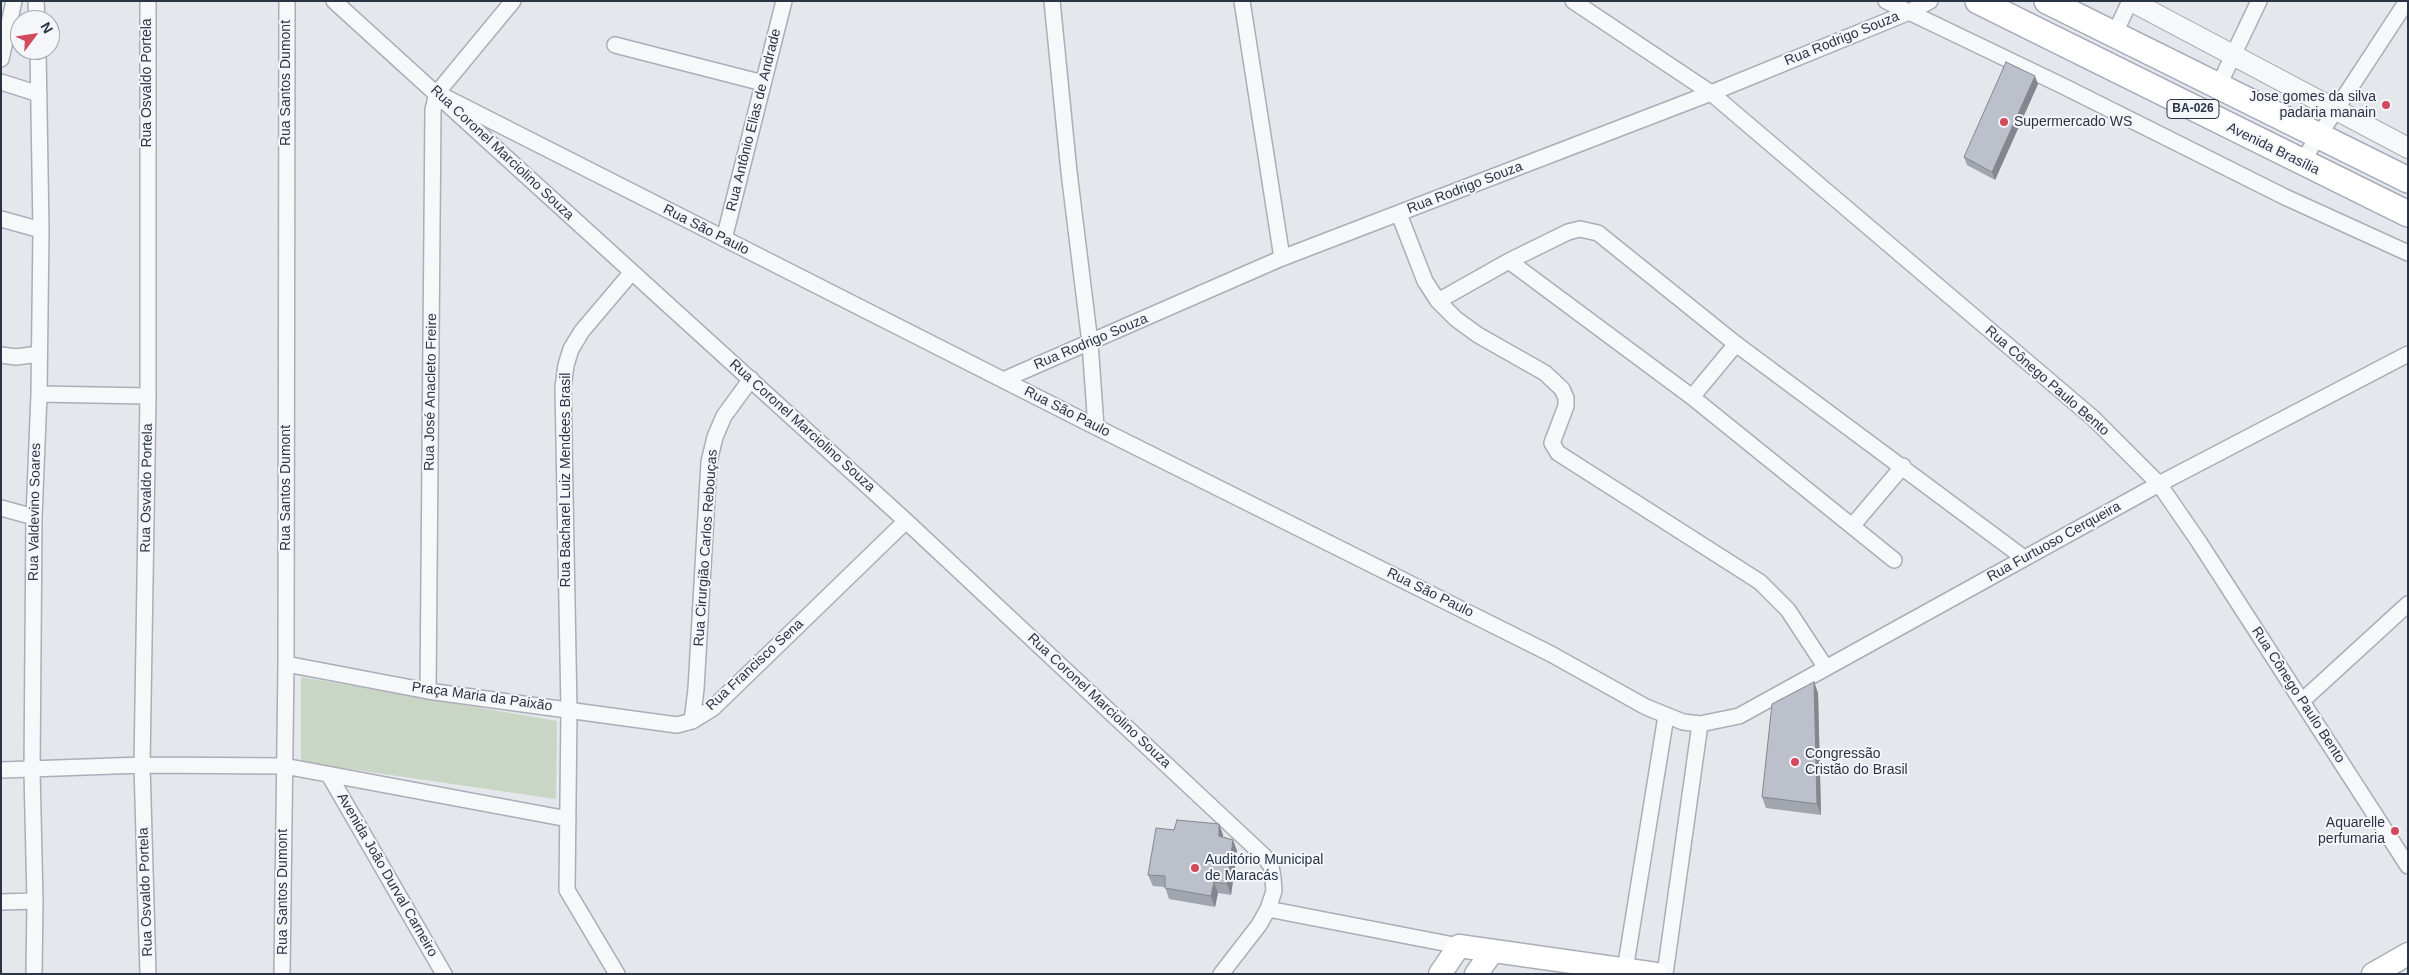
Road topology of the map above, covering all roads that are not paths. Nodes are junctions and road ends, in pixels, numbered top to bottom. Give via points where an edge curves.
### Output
1 (14, 1) edge
2 (148, 1) edge
3 (286, 1) edge
4 (513, 1) edge
5 (784, 1) edge
6 (1052, 1) edge
7 (1242, 1) edge
8 (1573, 1) edge
9 (1886, 1) edge
10 (1930, 1) edge
11 (1978, 1) edge
12 (2047, 1) edge
13 (2131, 1) edge
14 (2259, 1) edge
15 (2407, 1) edge
16 (337, 2) edge
17 (1907, 13) junction
18 (2114, 35) junction
19 (615, 45) dead end
20 (2233, 56) junction
21 (1, 59) edge
22 (38, 60) edge
23 (1, 82) edge
24 (763, 83) junction
25 (2218, 86) junction
26 (437, 93) junction
27 (1711, 93) junction
28 (39, 94) junction
29 (2334, 110) junction
30 (2318, 136) junction
31 (2408, 148) edge
32 (2301, 163) junction
33 (2408, 180) edge
34 (1399, 214) junction
35 (2408, 214) edge
36 (1, 219) edge
37 (41, 230) junction
38 (724, 239) junction
39 (2408, 253) edge
40 (1282, 258) junction
41 (1509, 260) junction
42 (632, 272) junction
43 (1438, 301) junction
44 (1090, 343) junction
45 (1736, 344) junction
46 (39, 354) junction
47 (2408, 354) edge
48 (1, 355) edge
49 (751, 379) junction
50 (1003, 380) junction
51 (39, 394) junction
52 (148, 396) junction
53 (1692, 397) junction
54 (1096, 427) junction
55 (1903, 466) junction
56 (2159, 484) junction
57 (1, 508) edge
58 (34, 517) junction
59 (906, 521) junction
60 (1853, 525) junction
61 (2024, 558) junction
62 (1894, 560) dead end
63 (2408, 604) edge
64 (286, 664) junction
65 (1826, 668) junction
66 (428, 691) junction
67 (2302, 701) junction
68 (570, 710) junction
69 (1666, 716) junction
70 (692, 721) junction
71 (1700, 724) junction
72 (142, 765) junction
73 (284, 766) junction
74 (1, 770) edge
75 (32, 771) junction
76 (329, 775) junction
77 (568, 819) junction
78 (2408, 866) edge
79 (35, 901) junction
80 (1, 902) edge
81 (1268, 909) junction
82 (1459, 946) junction
83 (1493, 951) junction
84 (2408, 954) edge
85 (1625, 970) junction
86 (34, 974) edge
87 (148, 974) edge
88 (282, 974) edge
89 (444, 974) edge
90 (617, 974) edge
91 (1221, 974) edge
92 (1440, 974) edge
93 (1476, 974) edge
94 (1656, 974) edge
95 (1666, 974) edge
96 (2373, 974) edge

1 - 21 street
2 - 52 street, Rua Osvaldo Portela
3 - 64 street, Rua Santos Dumont
4 - 26 street
5 - 24 street, Rua Antônio Elias de Andrade
6 - 44 street
7 - 40 street
8 - 27 street, Rua Cônego Paulo Bento
9 - 17 street
10 - 17 street, Rua Rodrigo Souza
11 - 32 main road, Avenida Brasília / BA-026
12 - 18 main road, BA-026
13 - 18 street
13 - 20 street
14 - 20 street
15 - 29 street
16 - 26 street, Rua Coronel Marciolino Souza
17 - 27 street, Rua Rodrigo Souza
17 - 39 street via 2063,86 2285,197
18 - 25 main road, BA-026
19 - 24 street
20 - 25 street
20 - 29 street
22 - 28 street, Rua Valdevino Soares
23 - 28 street
24 - 38 street, Rua Antônio Elias de Andrade
25 - 30 main road, BA-026
26 - 38 street, Rua São Paulo
26 - 42 street, Rua Coronel Marciolino Souza
26 - 66 street, Rua José Anacleto Freire via 433,110
27 - 34 street, Rua Rodrigo Souza
27 - 56 street, Rua Cônego Paulo Bento via 2093,418
28 - 37 street, Rua Valdevino Soares
29 - 30 street
29 - 31 street
30 - 32 street
30 - 33 main road, BA-026
32 - 35 main road, Avenida Brasília / BA-026
34 - 40 street, Rua Rodrigo Souza
34 - 43 street via 1419,267
36 - 37 street
37 - 46 street, Rua Valdevino Soares
38 - 50 street, Rua São Paulo
40 - 44 street, Rua Rodrigo Souza
41 - 43 street
41 - 45 street via 1568,232 1589,229
41 - 53 street
42 - 49 street, Rua Coronel Marciolino Souza
42 - 68 street, Rua Bacharel Luiz Mendees Brasil via 582,331 571,348 566,365 563,387
43 - 65 street via 1478,335 1546,373 1562,389 1566,406 1552,443 1558,453 1760,582 1788,610
44 - 50 street, Rua Rodrigo Souza
44 - 54 street
45 - 53 street
45 - 55 street
46 - 48 street
46 - 51 street, Rua Valdevino Soares
47 - 56 street, Rua Furtuoso Cerqueira
49 - 59 street, Rua Coronel Marciolino Souza
49 - 70 street, Rua Cirurgião Carlos Rebouças via 724,416 709,462
50 - 54 street, Rua São Paulo
51 - 52 street
51 - 58 street, Rua Valdevino Soares
52 - 72 street, Rua Osvaldo Portela
53 - 60 street
54 - 69 street, Rua São Paulo via 1552,654
55 - 60 street
55 - 61 street
56 - 61 street, Rua Furtuoso Cerqueira
56 - 67 street, Rua Cônego Paulo Bento
57 - 58 street
58 - 75 street, Rua Valdevino Soares
59 - 70 street, Rua Francisco Sena via 713,708
59 - 81 street, Rua Coronel Marciolino Souza via 1264,856 1271,866 1274,891
60 - 62 street
61 - 65 street, Rua Furtuoso Cerqueira
63 - 67 street
64 - 66 street, Praça Maria da Paixão
64 - 73 street, Rua Santos Dumont
65 - 71 street, Rua Furtuoso Cerqueira via 1738,716
66 - 68 street, Praça Maria da Paixão
67 - 78 street, Rua Cônego Paulo Bento
68 - 70 street, Rua Francisco Sena via 662,724
68 - 77 street, Praça Maria da Paixão
69 - 71 street, Rua São Paulo
69 - 85 street
71 - 95 street
72 - 73 street
72 - 75 street
72 - 87 street, Rua Osvaldo Portela
73 - 76 street
73 - 88 street, Rua Santos Dumont
74 - 75 street
75 - 79 street, Rua Valdevino Soares
76 - 77 street
76 - 89 street, Avenida João Durval Carneiro
77 - 90 street, Praça Maria da Paixão via 568,890
79 - 80 street
79 - 86 street, Rua Valdevino Soares
81 - 82 street
81 - 91 street
82 - 83 main road
82 - 92 main road
83 - 85 main road
83 - 93 main road
84 - 96 main road
85 - 94 main road

